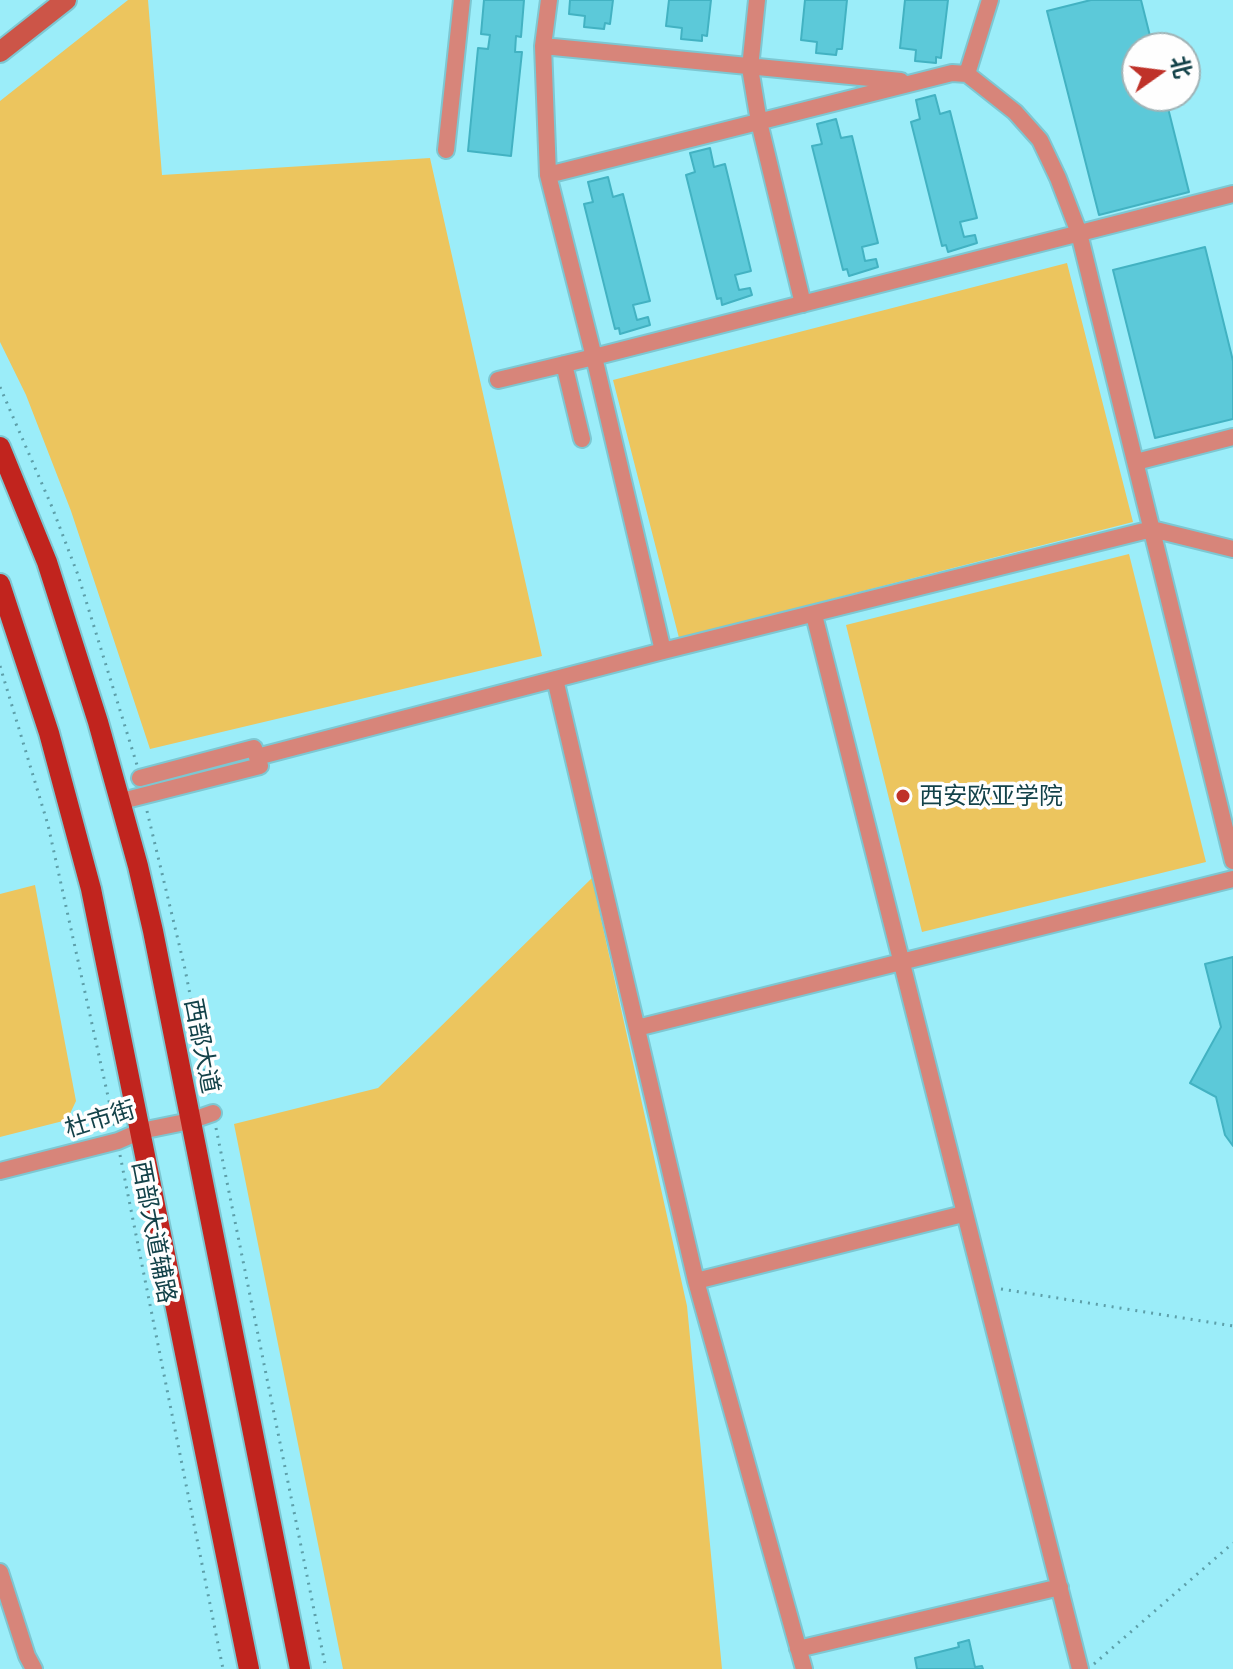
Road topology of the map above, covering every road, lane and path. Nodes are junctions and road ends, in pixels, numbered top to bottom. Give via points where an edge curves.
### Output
1 (66, 0) edge
2 (462, 0) edge
3 (549, 0) edge
4 (757, 0) edge
5 (990, 0) edge
6 (543, 46) junction
7 (0, 52) edge
8 (750, 68) junction
9 (967, 74) junction
10 (915, 82) junction
11 (759, 122) junction
12 (446, 150) dead end
13 (548, 175) junction
14 (1233, 194) edge
15 (1079, 233) junction
16 (803, 304) junction
17 (594, 357) junction
18 (564, 364) junction
19 (498, 380) dead end
20 (1233, 437) edge
21 (582, 439) dead end
22 (0, 447) edge
23 (1136, 462) junction
24 (1152, 529) junction
25 (1233, 549) edge
26 (0, 584) edge
27 (814, 615) junction
28 (663, 651) junction
29 (0, 666) edge
30 (555, 679) junction
31 (257, 757) junction
32 (140, 778) dead end
33 (122, 801) junction
34 (1233, 861) edge
35 (1233, 879) edge
36 (900, 962) junction
37 (637, 1028) junction
38 (213, 1113) dead end
39 (190, 1121) junction
40 (141, 1131) junction
41 (118, 1141) junction
42 (0, 1171) edge
43 (963, 1214) junction
44 (696, 1281) junction
45 (981, 1286) junction
46 (1233, 1326) edge
47 (1233, 1543) edge
48 (0, 1572) edge
49 (1060, 1587) junction
50 (798, 1649) junction
51 (34, 1669) edge
52 (223, 1669) edge
53 (249, 1669) edge
54 (300, 1669) edge
55 (804, 1669) edge
56 (1080, 1669) edge
57 (1088, 1669) edge

1 - 7 main road
2 - 12 street
3 - 6 street
4 - 8 street
5 - 9 street
6 - 8 street
6 - 13 street
8 - 10 street
8 - 11 street
9 - 10 street
9 - 15 street via 1015,112 1040,140
10 - 11 street
11 - 13 street
11 - 16 street
13 - 17 street
14 - 15 street
15 - 16 street
15 - 23 street
16 - 17 street
17 - 18 street
17 - 28 street
18 - 19 street
18 - 21 street
20 - 23 street
22 - 33 main road, 西部大道 via 47,562
23 - 24 street
24 - 25 street
24 - 27 street
24 - 34 street
26 - 40 main road via 72,815
27 - 28 street
27 - 36 street
28 - 30 street
29 - 41 path, 西部大道辅路 via 48,825
30 - 31 street
30 - 37 street
31 - 32 street via 254,748
31 - 33 street via 260,766
33 - 39 main road, 西部大道
35 - 36 street
36 - 37 street
36 - 43 street
37 - 44 street
38 - 39 street, 杜市街
39 - 40 street, 杜市街
39 - 54 main road, 西部大道
40 - 41 street, 杜市街
40 - 53 main road
41 - 42 street, 杜市街
41 - 52 path, 西部大道辅路
43 - 44 street
43 - 45 street
44 - 50 street
45 - 46 path
45 - 49 street
47 - 57 path
48 - 51 street
49 - 50 street
49 - 56 street
50 - 55 street

